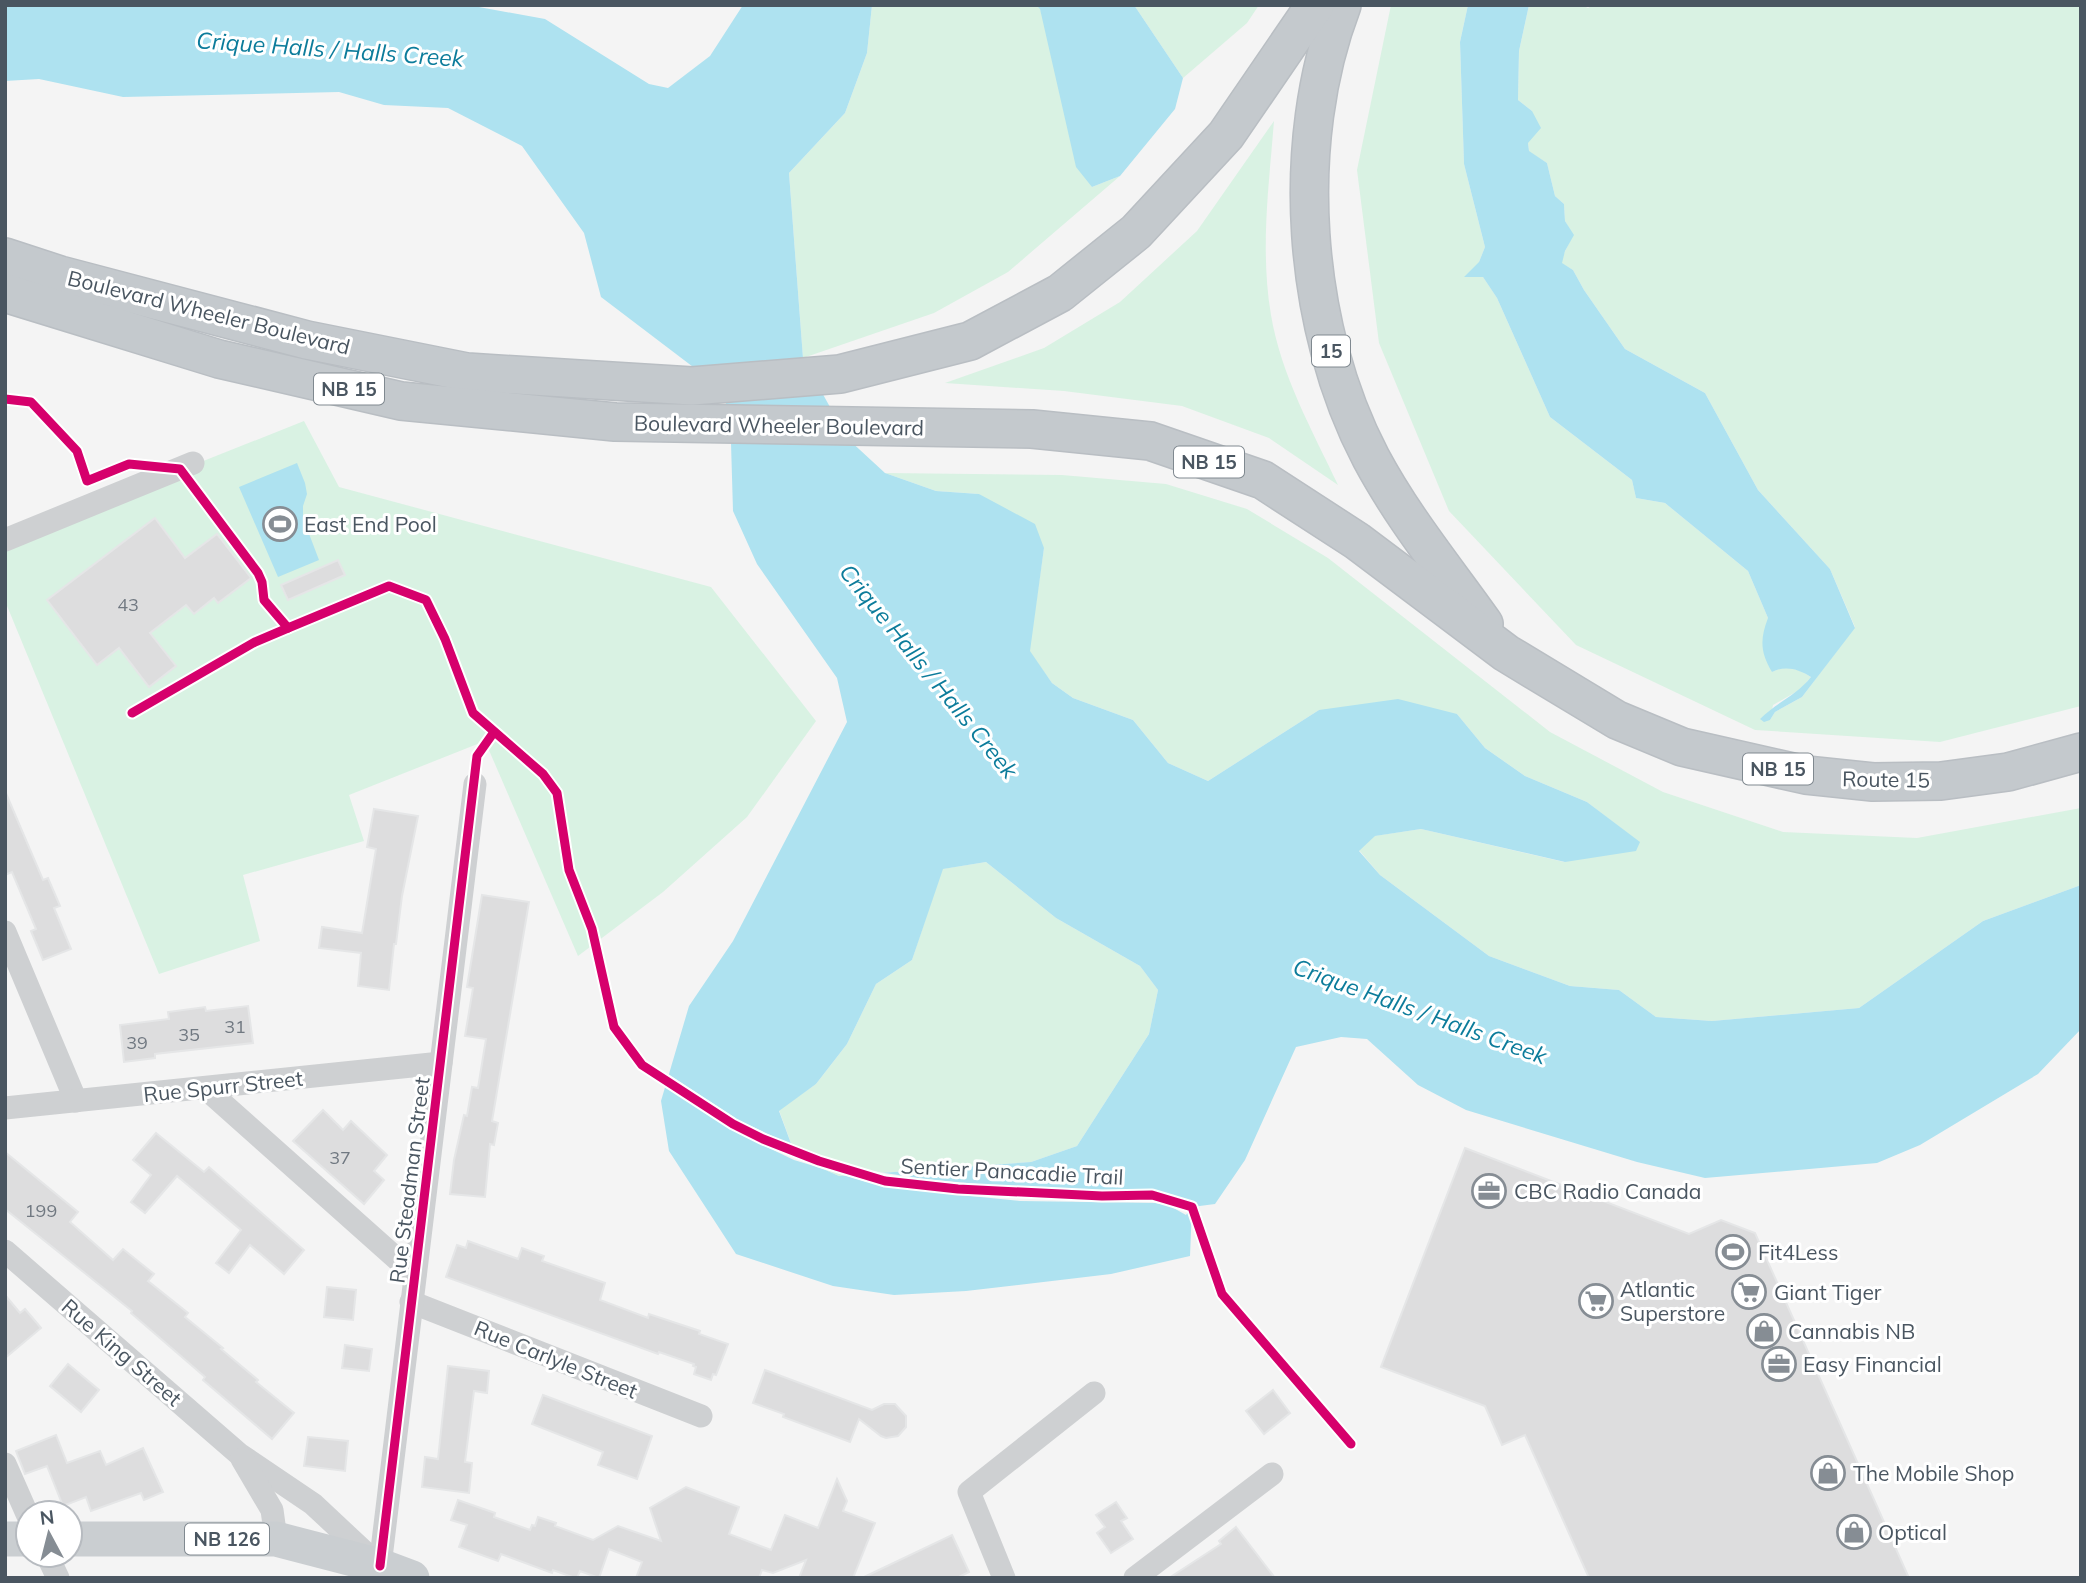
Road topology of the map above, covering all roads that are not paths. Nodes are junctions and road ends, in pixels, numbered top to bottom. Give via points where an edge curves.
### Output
1 (1315, 5) edge
2 (1342, 5) edge
3 (5, 257) edge
4 (5, 293) edge
5 (193, 463) dead end
6 (5, 540) edge
7 (1506, 653) junction
8 (2078, 754) edge
9 (475, 784) dead end
10 (5, 932) edge
11 (441, 1063) junction
12 (205, 1088) junction
13 (76, 1101) junction
14 (5, 1108) edge
15 (5, 1251) edge
16 (415, 1275) junction
17 (411, 1302) junction
18 (1094, 1393) dead end
19 (701, 1416) dead end
20 (239, 1454) junction
21 (5, 1464) edge
22 (1272, 1474) dead end
23 (20, 1499) edge
24 (84, 1539) edge
25 (276, 1539) junction
26 (383, 1572) edge
27 (412, 1578) edge
28 (1004, 1578) edge
29 (1135, 1578) edge

1 - 3 highway, Boulevard Wheeler Boulevard / NB 15 via 1226,135 1136,232 1060,293 970,341 840,374 692,386 467,372 307,340
2 - 7 highway, 15 via 1318,93 1310,167 1311,242 1321,316 1341,388 1370,456 1407,521
4 - 7 highway, Boulevard Wheeler Boulevard / NB 15 via 219,359 401,401 615,422 1032,429 1150,441 1263,480 1357,541
5 - 6 street
7 - 8 highway, Route 15 / NB 15 via 1617,720 1682,747 1806,775 1873,782 1941,780 2008,772
9 - 11 street, Rue Steadman Street
10 - 13 street
11 - 12 street, Rue Spurr Street
11 - 16 street, Rue Steadman Street
12 - 13 street, Rue Spurr Street
12 - 16 street
13 - 14 street, Rue Spurr Street
15 - 20 street, Rue King Street
16 - 17 street, Rue Steadman Street
17 - 19 street, Rue Carlyle Street
17 - 26 street, Rue Steadman Street
18 - 28 street via 969,1492
20 - 25 street, Rue King Street via 272,1510
20 - 26 street, Rue King Street via 313,1504
21 - 23 street
22 - 29 street
24 - 25 main road, NB 126
25 - 26 main road, NB 126
26 - 27 main road, NB 126

